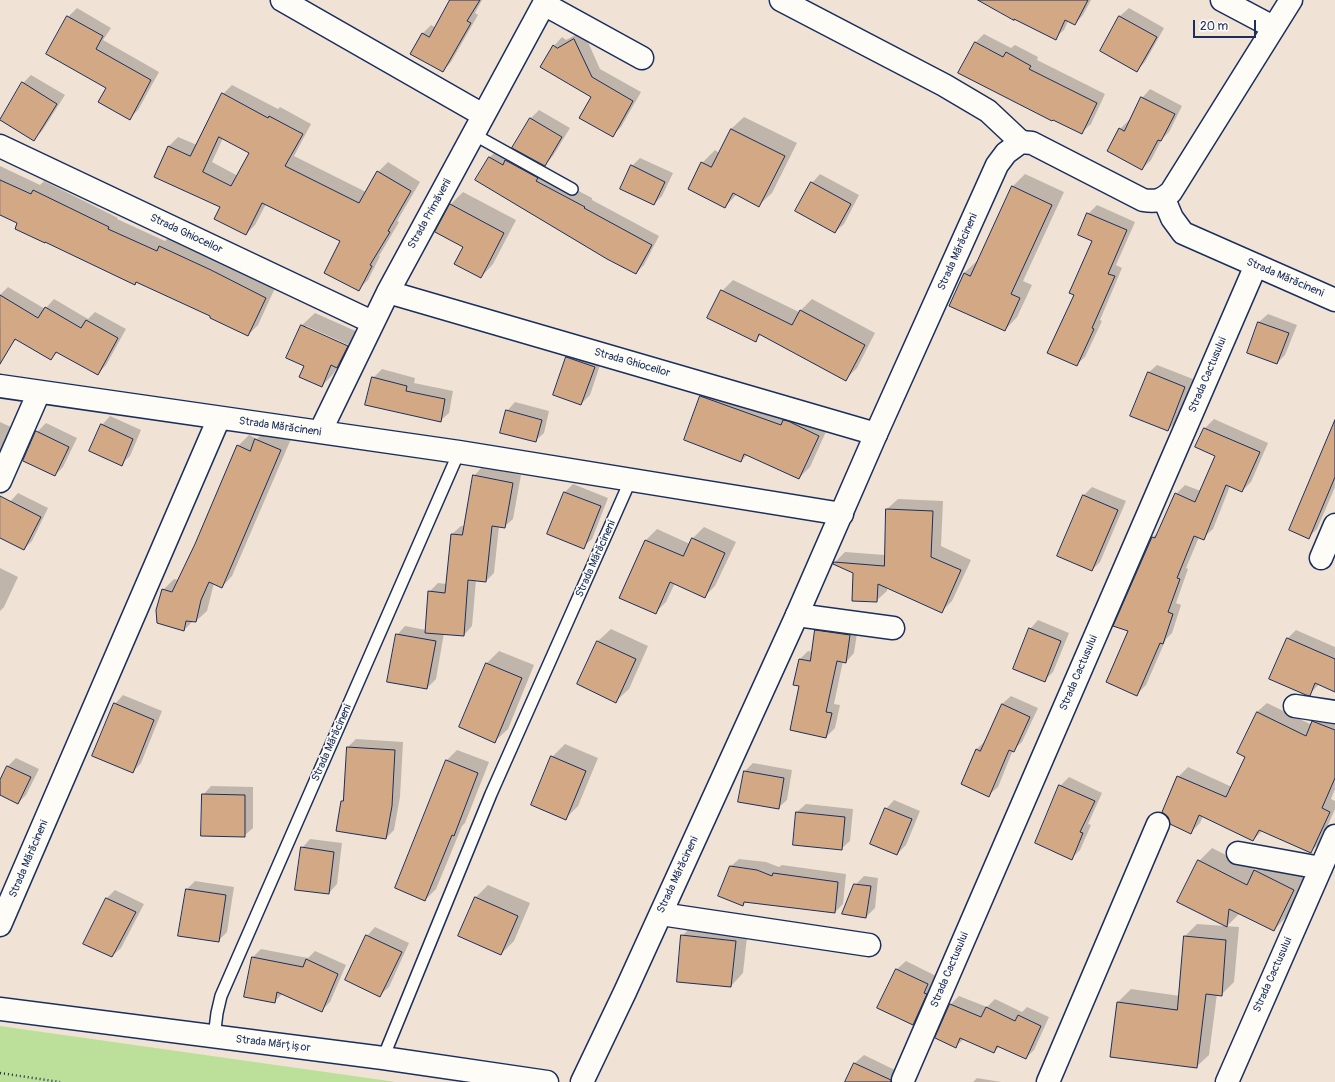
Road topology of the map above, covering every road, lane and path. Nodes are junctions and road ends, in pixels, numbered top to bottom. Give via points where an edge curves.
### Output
1 (282, 0) edge
2 (781, 0) edge
3 (1222, 0) edge
4 (1291, 0) edge
5 (545, 2) edge
6 (1274, 27) junction
7 (642, 58) dead end
8 (478, 125) junction
9 (1021, 142) junction
10 (0, 146) edge
11 (572, 189) dead end
12 (1164, 199) junction
13 (1256, 265) junction
14 (388, 292) junction
15 (1335, 300) edge
16 (372, 322) junction
17 (0, 386) edge
18 (39, 392) junction
19 (219, 418) junction
20 (320, 432) junction
21 (876, 434) junction
22 (459, 452) junction
23 (631, 479) junction
24 (0, 481) edge
25 (842, 514) junction
26 (1335, 525) edge
27 (1321, 558) dead end
28 (797, 615) junction
29 (893, 628) dead end
30 (1295, 706) dead end
31 (1335, 712) edge
32 (1158, 824) dead end
33 (1335, 836) edge
34 (1238, 853) dead end
35 (1321, 868) junction
36 (661, 914) junction
37 (0, 925) edge
38 (868, 945) dead end
39 (0, 1009) edge
40 (214, 1036) junction
41 (383, 1058) junction
42 (0, 1073) edge
43 (903, 1080) dead end
44 (60, 1082) edge
45 (547, 1082) edge
46 (582, 1082) edge
47 (1048, 1082) edge
48 (1227, 1082) edge

1 - 8 street
2 - 9 street via 944,85 988,111
3 - 6 street
4 - 6 street
5 - 7 street
5 - 8 street, Strada Primăverii
6 - 12 street via 1171,192
8 - 11 lane
8 - 14 street, Strada Primăverii
9 - 12 street via 1032,143 1143,200 1154,202
9 - 21 street, Strada Mărăcineni via 1006,153 997,165
10 - 16 street, Strada Ghioceilor
12 - 13 street, Strada Mărăcineni via 1172,218 1183,233
13 - 15 street, Strada Mărăcineni
13 - 43 street, Strada Cactusului
14 - 16 street, Strada Primăverii
14 - 21 street, Strada Ghioceilor
16 - 20 street, Strada Primăverii
17 - 18 street, Strada Mărăcineni
18 - 19 street, Strada Mărăcineni
18 - 24 street
19 - 20 street, Strada Mărăcineni
19 - 37 street, Strada Mărăcineni
20 - 22 street, Strada Mărăcineni
21 - 25 street, Strada Mărăcineni
22 - 23 street, Strada Mărăcineni
22 - 40 lane, Strada Mărăcineni via 221,996
23 - 25 street, Strada Mărăcineni
23 - 41 lane, Strada Mărăcineni via 491,794
25 - 28 street, Strada Mărăcineni
26 - 27 street
28 - 29 street
28 - 36 street, Strada Mărăcineni
30 - 31 street
32 - 47 street
33 - 35 street, Strada Cactusului
34 - 35 street
35 - 48 street, Strada Cactusului
36 - 38 street
36 - 46 street, Strada Mărăcineni
39 - 40 street, Strada Mărțișor
40 - 41 street, Strada Mărțișor
41 - 45 street, Strada Mărțișor
42 - 44 path

